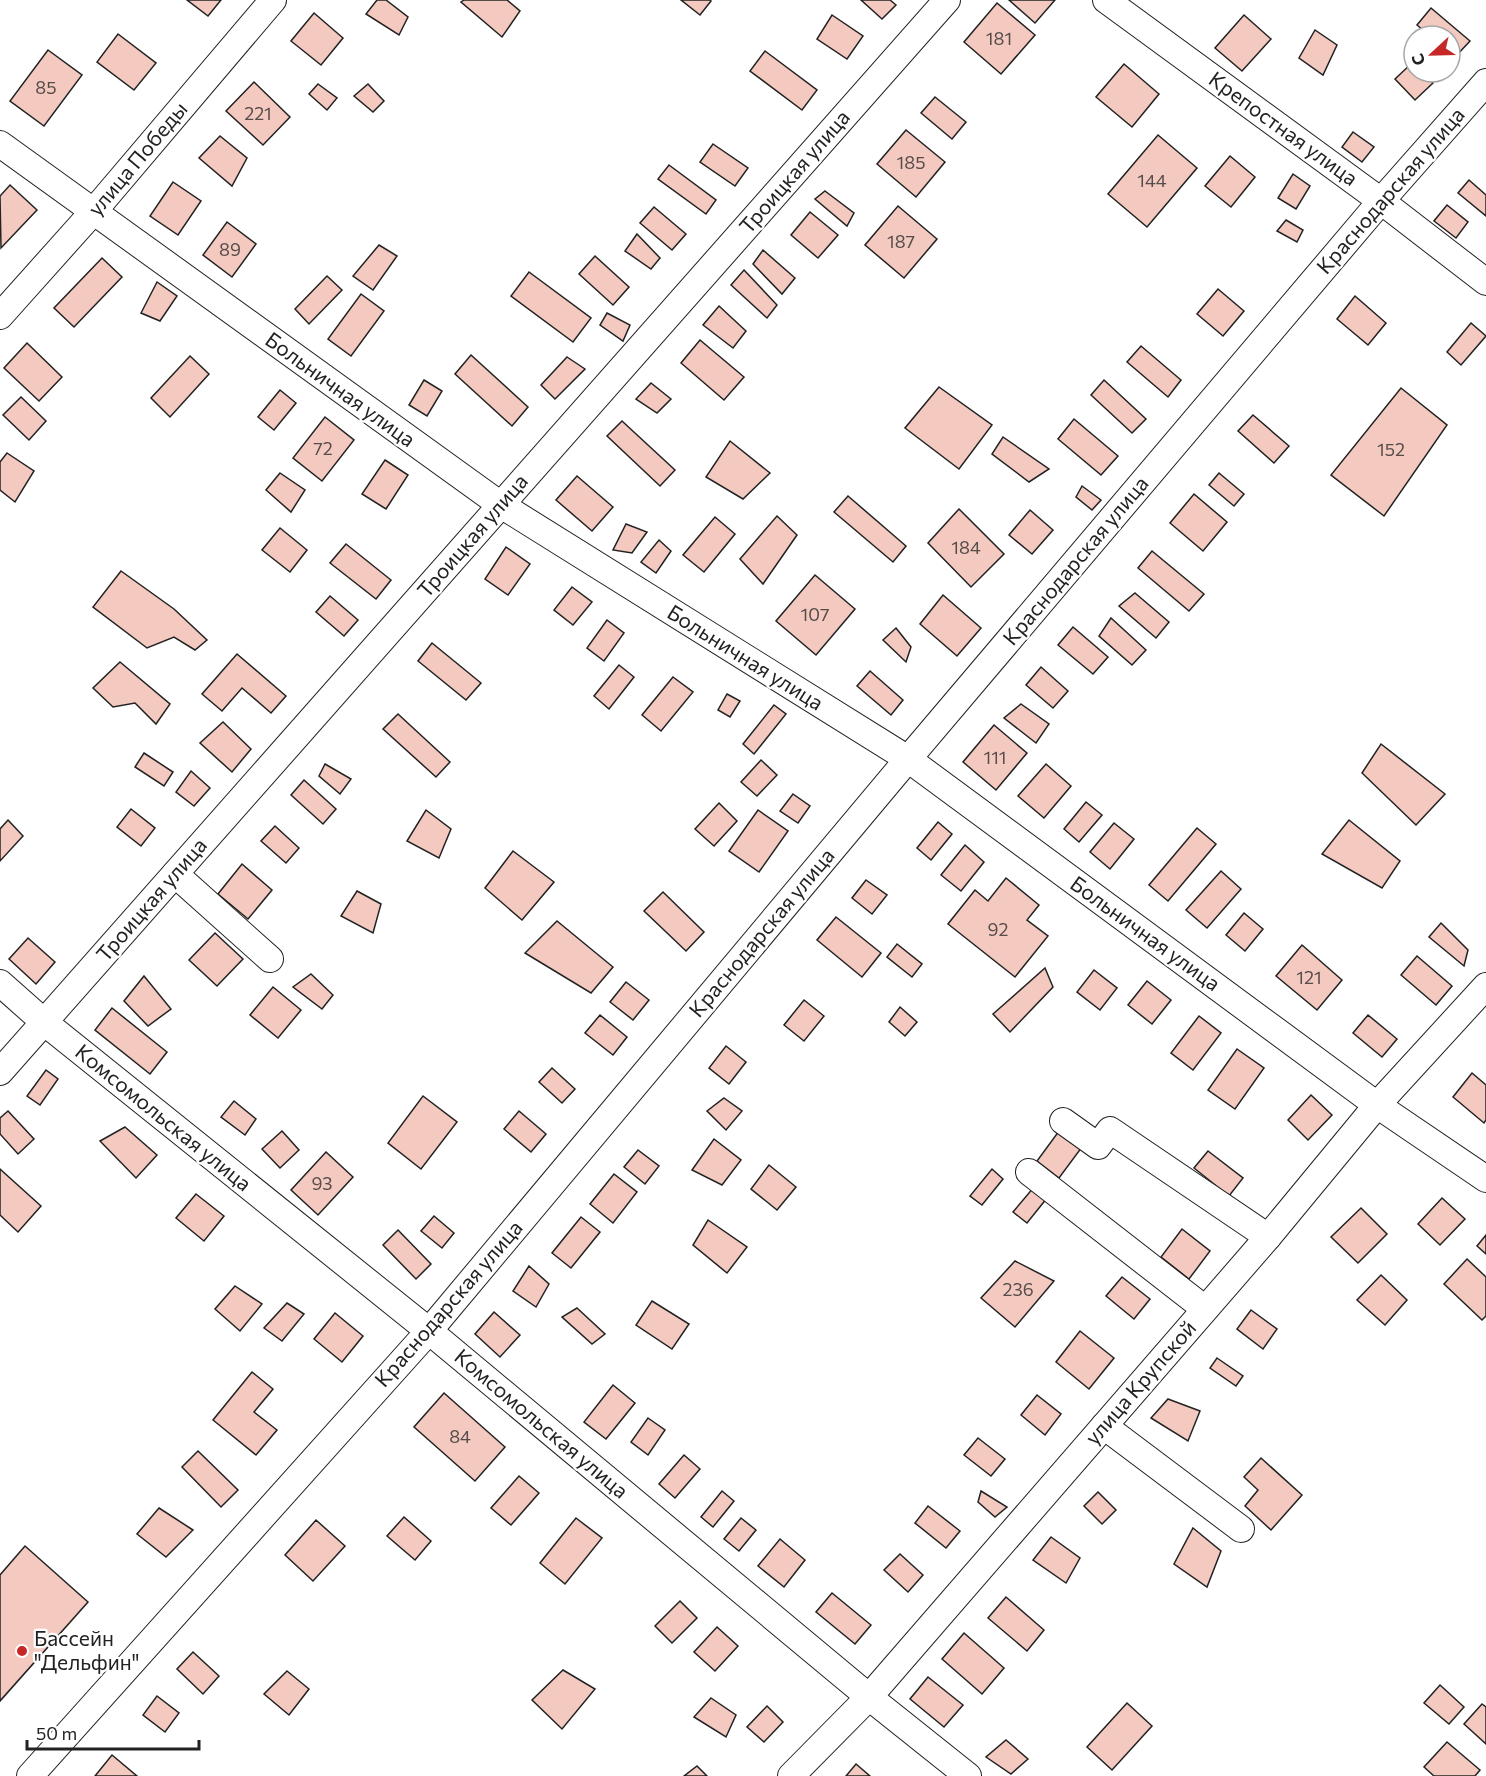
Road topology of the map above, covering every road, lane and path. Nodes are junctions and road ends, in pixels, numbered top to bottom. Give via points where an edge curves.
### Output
1 (273, 0) edge
2 (947, 0) edge
3 (1107, 0) edge
4 (1486, 82) edge
5 (0, 144) edge
6 (1381, 201) junction
7 (93, 212) junction
8 (1486, 282) edge
9 (0, 316) edge
10 (501, 505) junction
11 (908, 759) junction
12 (175, 874) junction
13 (270, 959) dead end
14 (0, 983) edge
15 (1486, 986) edge
16 (44, 1022) junction
17 (0, 1072) edge
18 (1377, 1105) junction
19 (1063, 1121) dead end
20 (1029, 1172) dead end
21 (1486, 1179) edge
22 (1268, 1237) junction
23 (1205, 1309) junction
24 (429, 1331) junction
25 (1104, 1426) junction
26 (1241, 1529) dead end
27 (869, 1697) junction
28 (30, 1776) edge
29 (791, 1776) edge
30 (968, 1776) edge

1 - 7 street, улица Победы
2 - 10 street, Троицкая улица
3 - 6 street, Крепостная улица
4 - 6 street, Краснодарская улица
5 - 7 street, Больничная улица
6 - 8 street, Крепостная улица
6 - 11 street, Краснодарская улица
7 - 9 street, улица Победы
7 - 10 street, Больничная улица
10 - 11 street, Больничная улица
10 - 12 street, Троицкая улица
11 - 18 street, Больничная улица
11 - 24 street, Краснодарская улица
12 - 13 street
12 - 16 street, Троицкая улица
14 - 16 street, Комсомольская улица
15 - 18 street, улица Крупской
16 - 17 street, Троицкая улица
16 - 24 street, Комсомольская улица
18 - 21 street, Больничная улица
18 - 22 street, улица Крупской
19 - 22 street via 1098,1146 1110,1130
20 - 23 street
22 - 23 street, улица Крупской
23 - 25 street, улица Крупской
24 - 27 street, Комсомольская улица
24 - 28 street, Краснодарская улица
25 - 26 street
25 - 27 street, улица Крупской
27 - 29 street, улица Крупской
27 - 30 street, Комсомольская улица

